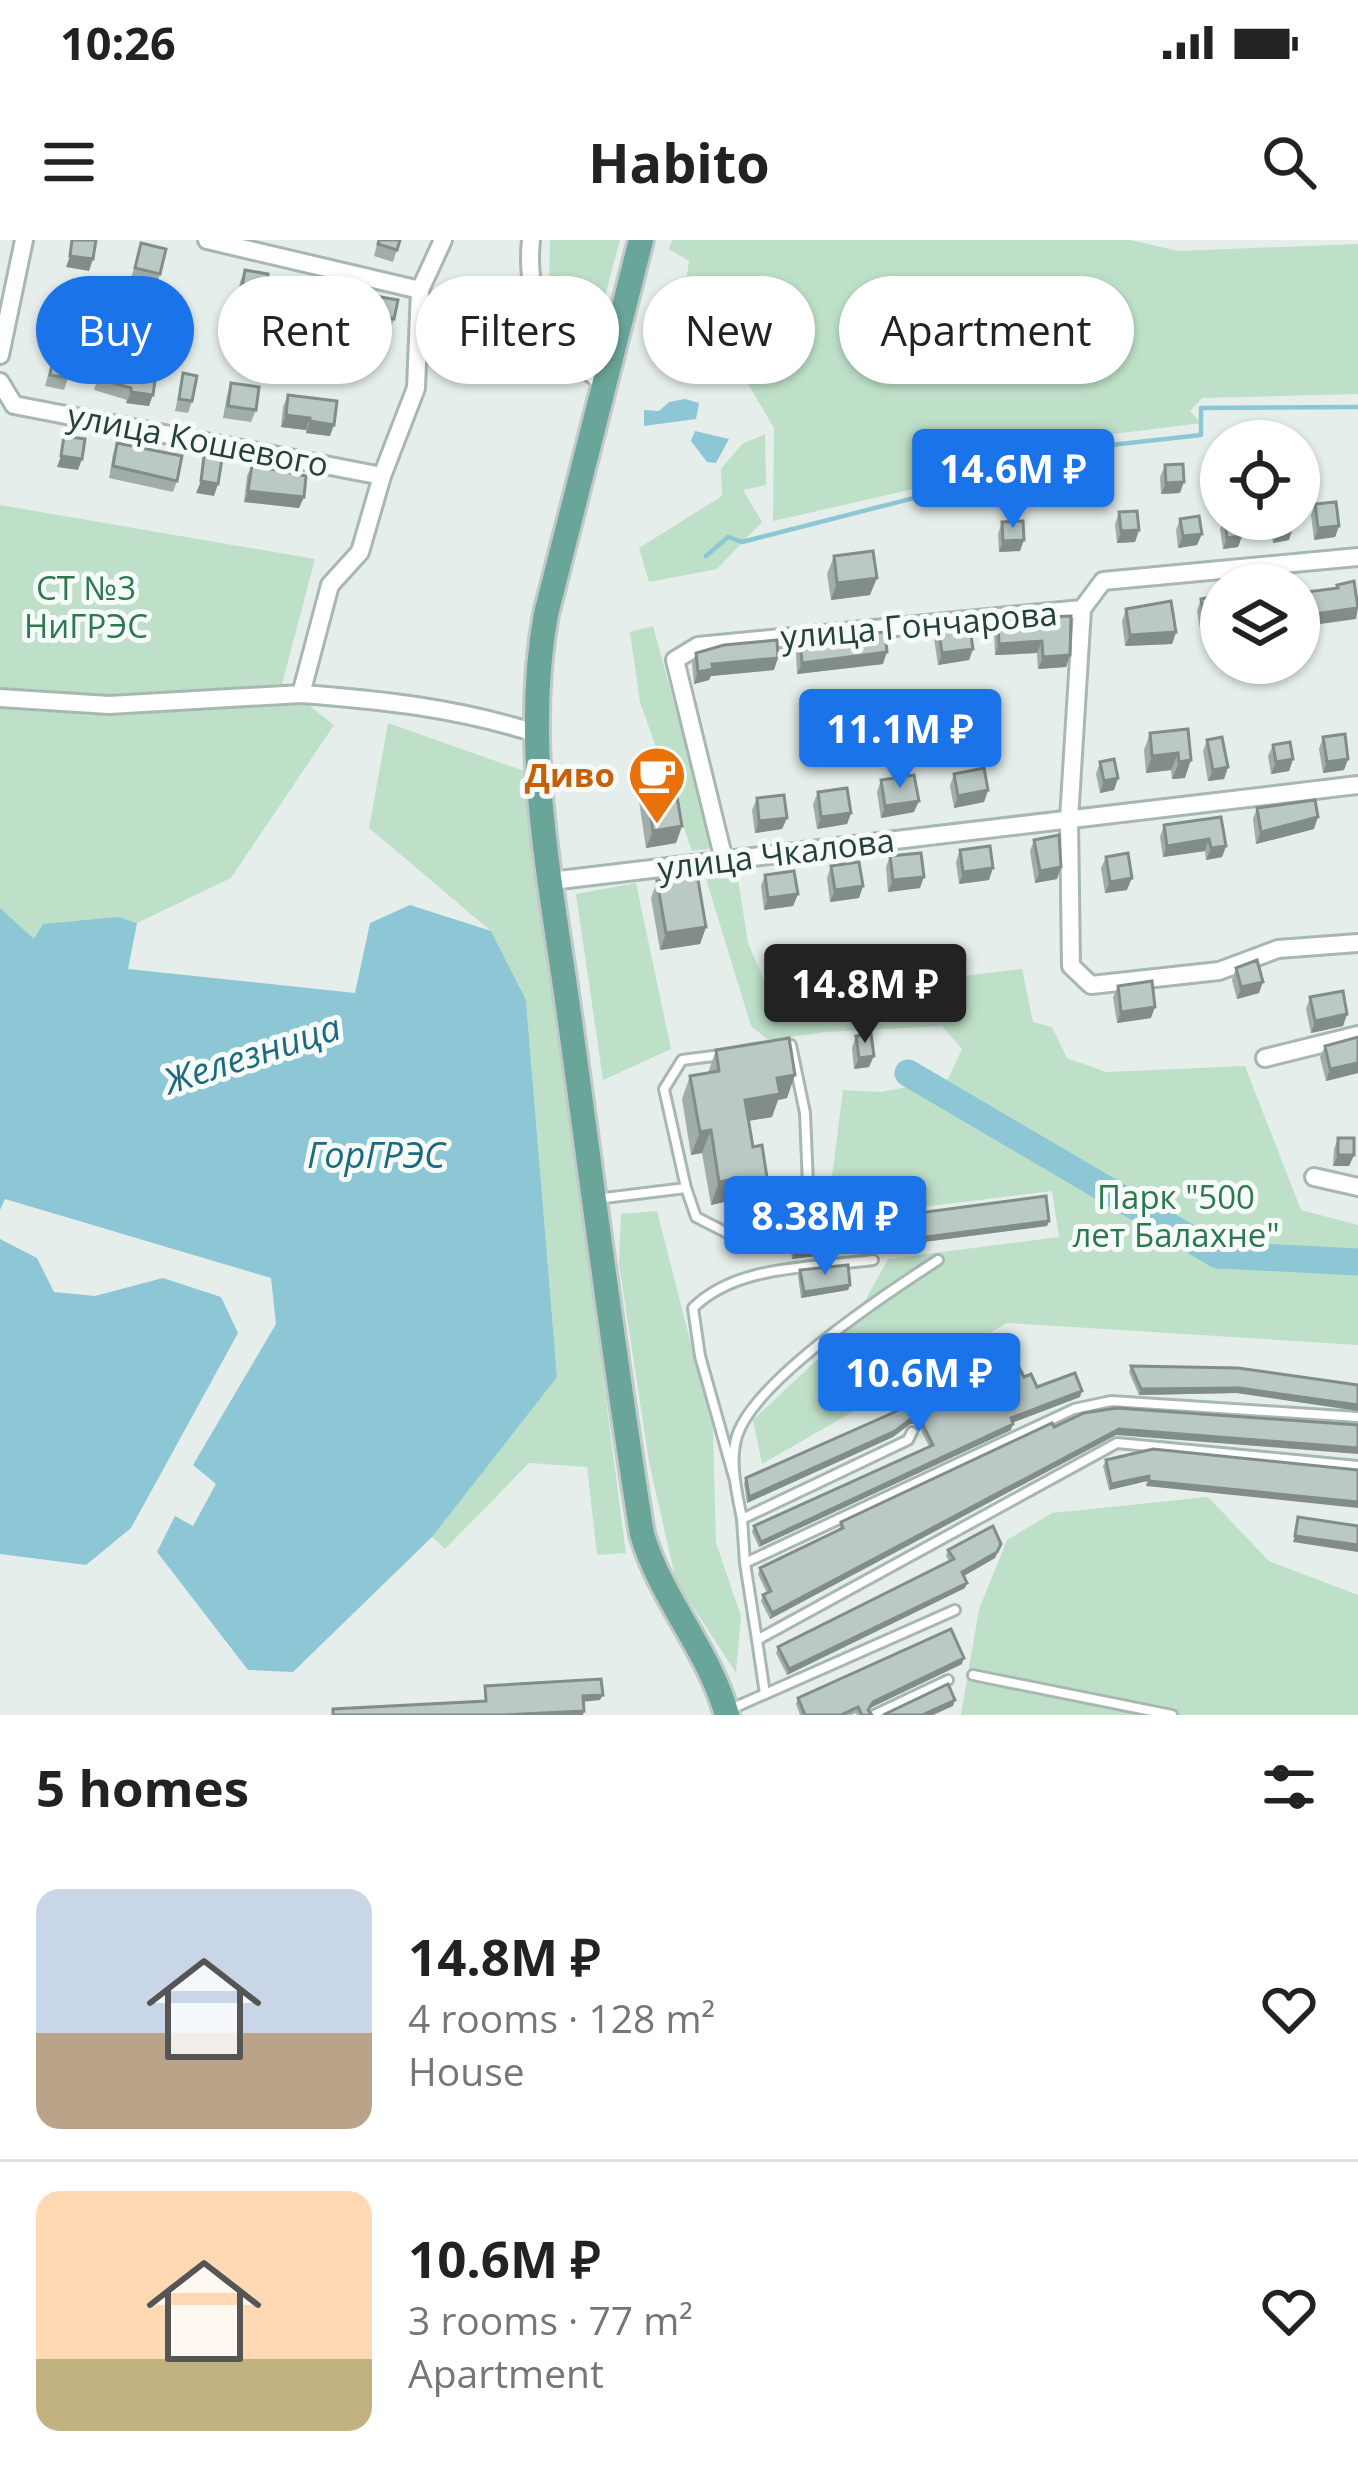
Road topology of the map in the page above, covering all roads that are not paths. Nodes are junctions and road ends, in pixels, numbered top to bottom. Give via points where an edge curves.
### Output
1 (24, 240) edge
2 (207, 240) edge
3 (443, 240) edge
4 (531, 240) edge
5 (641, 240) edge
6 (426, 276) edge
7 (532, 276) edge
8 (416, 289) edge
9 (619, 323) edge
10 (0, 355) edge
11 (0, 382) edge
12 (416, 384) edge
13 (603, 384) edge
14 (382, 476) junction
15 (1358, 557) edge
16 (1082, 609) junction
17 (301, 694) junction
18 (0, 698) edge
19 (535, 734) junction
20 (1358, 785) edge
21 (1069, 819) junction
22 (724, 860) junction
23 (551, 881) junction
24 (1358, 943) edge
25 (1358, 1035) edge
26 (769, 1048) edge
27 (726, 1054) edge
28 (1265, 1058) dead end
29 (1314, 1177) dead end
30 (1358, 1187) edge
31 (686, 1188) junction
32 (595, 1200) junction
33 (873, 1260) dead end
34 (938, 1260) dead end
35 (1358, 1417) edge
36 (912, 1432) dead end
37 (1358, 1466) edge
38 (734, 1477) junction
39 (742, 1519) junction
40 (745, 1563) junction
41 (955, 1610) dead end
42 (757, 1640) junction
43 (973, 1675) dead end
44 (948, 1680) edge
45 (765, 1694) junction
46 (727, 1714) edge
47 (874, 1715) edge
48 (1172, 1715) edge

1 - 10 street
2 - 8 street
3 - 6 street
4 - 7 street
5 - 9 main road
11 - 14 street, улица Кошевого via 14,405
12 - 14 street
13 - 19 main road via 546,614
14 - 17 street via 360,553 330,585
15 - 16 street, улица Гончарова via 1103,581
16 - 21 street
16 - 22 street, улица Гончарова via 698,646 675,660
17 - 18 street via 109,705
17 - 19 street via 410,702
19 - 23 main road
20 - 21 street, улица Чкалова
21 - 22 street, улица Чкалова
21 - 24 street via 1071,966 1091,985 1219,971 1278,950
22 - 23 street, улица Чкалова
23 - 32 main road
25 - 28 street
26 - 31 lane via 791,1045 808,1185 776,1230 735,1238 696,1217
27 - 31 lane via 682,1060 664,1088
29 - 30 street
31 - 32 lane
32 - 46 main road via 643,1534 659,1583
33 - 38 lane via 747,1276 693,1308
34 - 38 lane via 842,1325 751,1406 736,1439
35 - 40 lane via 1111,1401 1074,1409
36 - 39 lane
37 - 42 lane via 1118,1443
38 - 39 lane
39 - 40 lane
40 - 42 lane
41 - 45 lane
42 - 45 lane
43 - 48 lane
44 - 47 lane
45 - 46 lane

